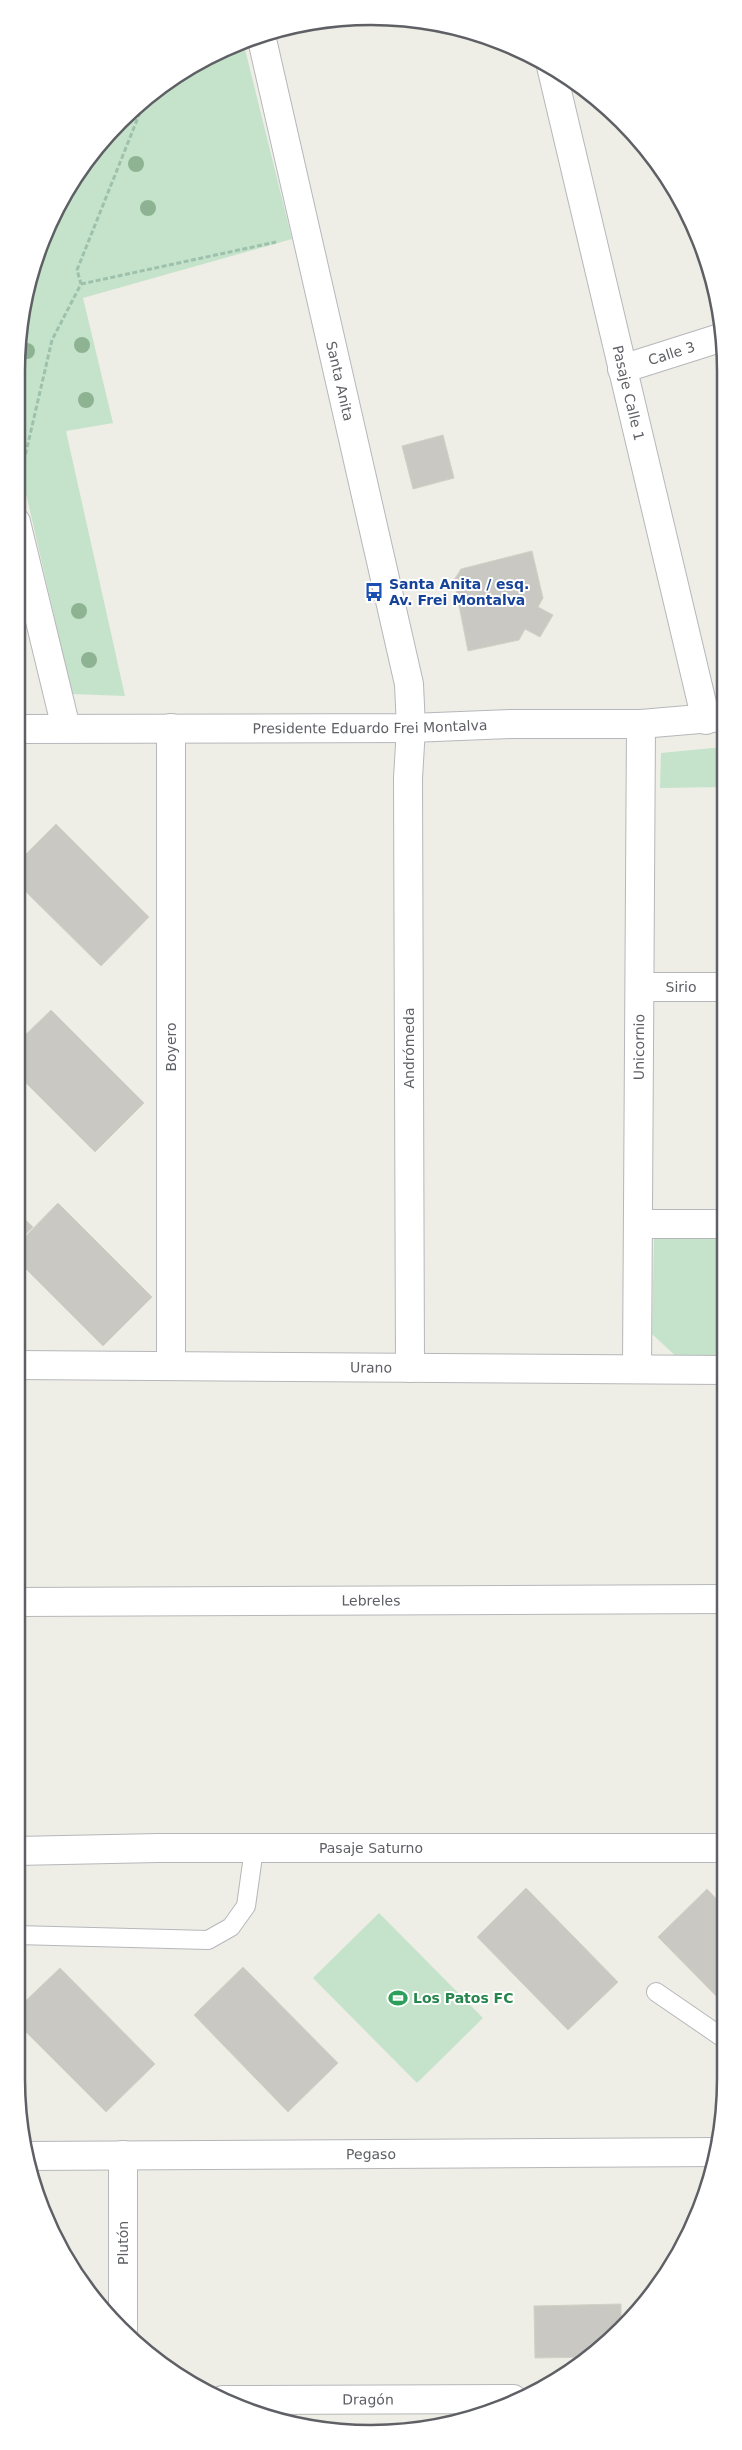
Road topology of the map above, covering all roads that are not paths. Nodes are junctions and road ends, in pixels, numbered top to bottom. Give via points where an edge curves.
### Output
1 (264, 42) edge
2 (554, 77) edge
3 (715, 339) edge
4 (622, 369) junction
5 (25, 559) edge
6 (715, 718) edge
7 (641, 724) junction
8 (66, 728) junction
9 (172, 728) junction
10 (411, 728) junction
11 (25, 729) edge
12 (717, 986) edge
13 (640, 987) junction
14 (638, 1224) junction
15 (717, 1224) edge
16 (25, 1365) edge
17 (171, 1366) junction
18 (410, 1368) junction
19 (637, 1369) junction
20 (717, 1370) edge
21 (717, 1599) edge
22 (25, 1602) edge
23 (717, 1848) edge
24 (254, 1849) junction
25 (25, 1851) edge
26 (25, 1935) edge
27 (656, 1992) dead end
28 (717, 2034) edge
29 (709, 2152) edge
30 (123, 2155) junction
31 (34, 2156) edge
32 (124, 2322) edge
33 (503, 2399) edge
34 (241, 2400) edge

1 - 10 street, Santa Anita via 409,684
2 - 4 street, Pasaje Calle 1
3 - 4 street, Calle 3
4 - 6 street, Pasaje Calle 1
5 - 8 street
6 - 7 street, Presidente Eduardo Frei Montalva
7 - 10 street, Presidente Eduardo Frei Montalva
7 - 13 street, Unicornio
8 - 9 street, Presidente Eduardo Frei Montalva
8 - 11 street, Presidente Eduardo Frei Montalva
9 - 10 street, Presidente Eduardo Frei Montalva
9 - 17 street, Boyero
10 - 18 street, Andrómeda via 408,778
12 - 13 street, Sirio
13 - 14 street, Unicornio
14 - 15 street
14 - 19 street, Unicornio
16 - 17 street, Urano
17 - 18 street, Urano
18 - 19 street, Urano
19 - 20 street, Urano
21 - 22 street, Lebreles
23 - 24 street, Pasaje Saturno
24 - 25 street, Pasaje Saturno
24 - 26 lane via 246,1906 231,1927 208,1940
27 - 28 lane
29 - 30 street, Pegaso
30 - 31 street, Pegaso
30 - 32 street, Plutón
33 - 34 street, Dragón

